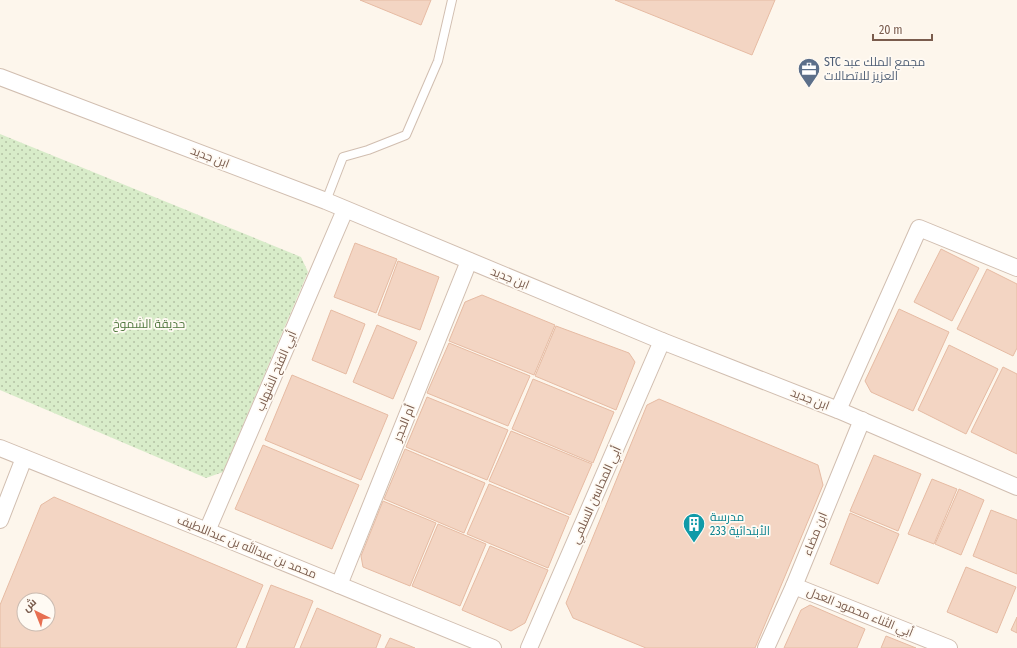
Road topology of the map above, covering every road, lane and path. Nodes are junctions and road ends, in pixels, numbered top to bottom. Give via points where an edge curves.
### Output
1 (452, 0) edge
2 (0, 77) edge
3 (326, 201) junction
4 (345, 210) junction
5 (469, 261) junction
6 (1017, 268) edge
7 (662, 341) junction
8 (838, 410) junction
9 (862, 420) junction
10 (0, 448) edge
11 (24, 458) junction
12 (1017, 487) edge
13 (0, 520) edge
14 (207, 531) junction
15 (339, 585) junction
16 (794, 586) junction
17 (493, 648) edge
18 (529, 648) edge
19 (766, 648) edge
20 (949, 648) edge

1 - 3 lane via 438,61 406,135 343,157
2 - 3 street, ابن جديد
3 - 4 street, ابن جديد
4 - 5 street, ابن جديد
4 - 14 street, أبي الفتح الشهاب
5 - 7 street, ابن جديد
5 - 15 street, أم الحجر
6 - 8 street via 919,228
7 - 8 street, ابن جديد
7 - 18 street, أبي المحاسن السلمي
8 - 9 street, ابن جديد
9 - 12 street, ابن جديد
9 - 16 street, ابن مضاء
10 - 11 street, محمد بن عبدالله بن عبداللطيف
11 - 13 street
11 - 14 street, محمد بن عبدالله بن عبداللطيف
14 - 15 street, محمد بن عبدالله بن عبداللطيف
15 - 17 street, محمد بن عبدالله بن عبداللطيف
16 - 19 street, ابن مضاء
16 - 20 street, أبي الثناء محمود العدل

